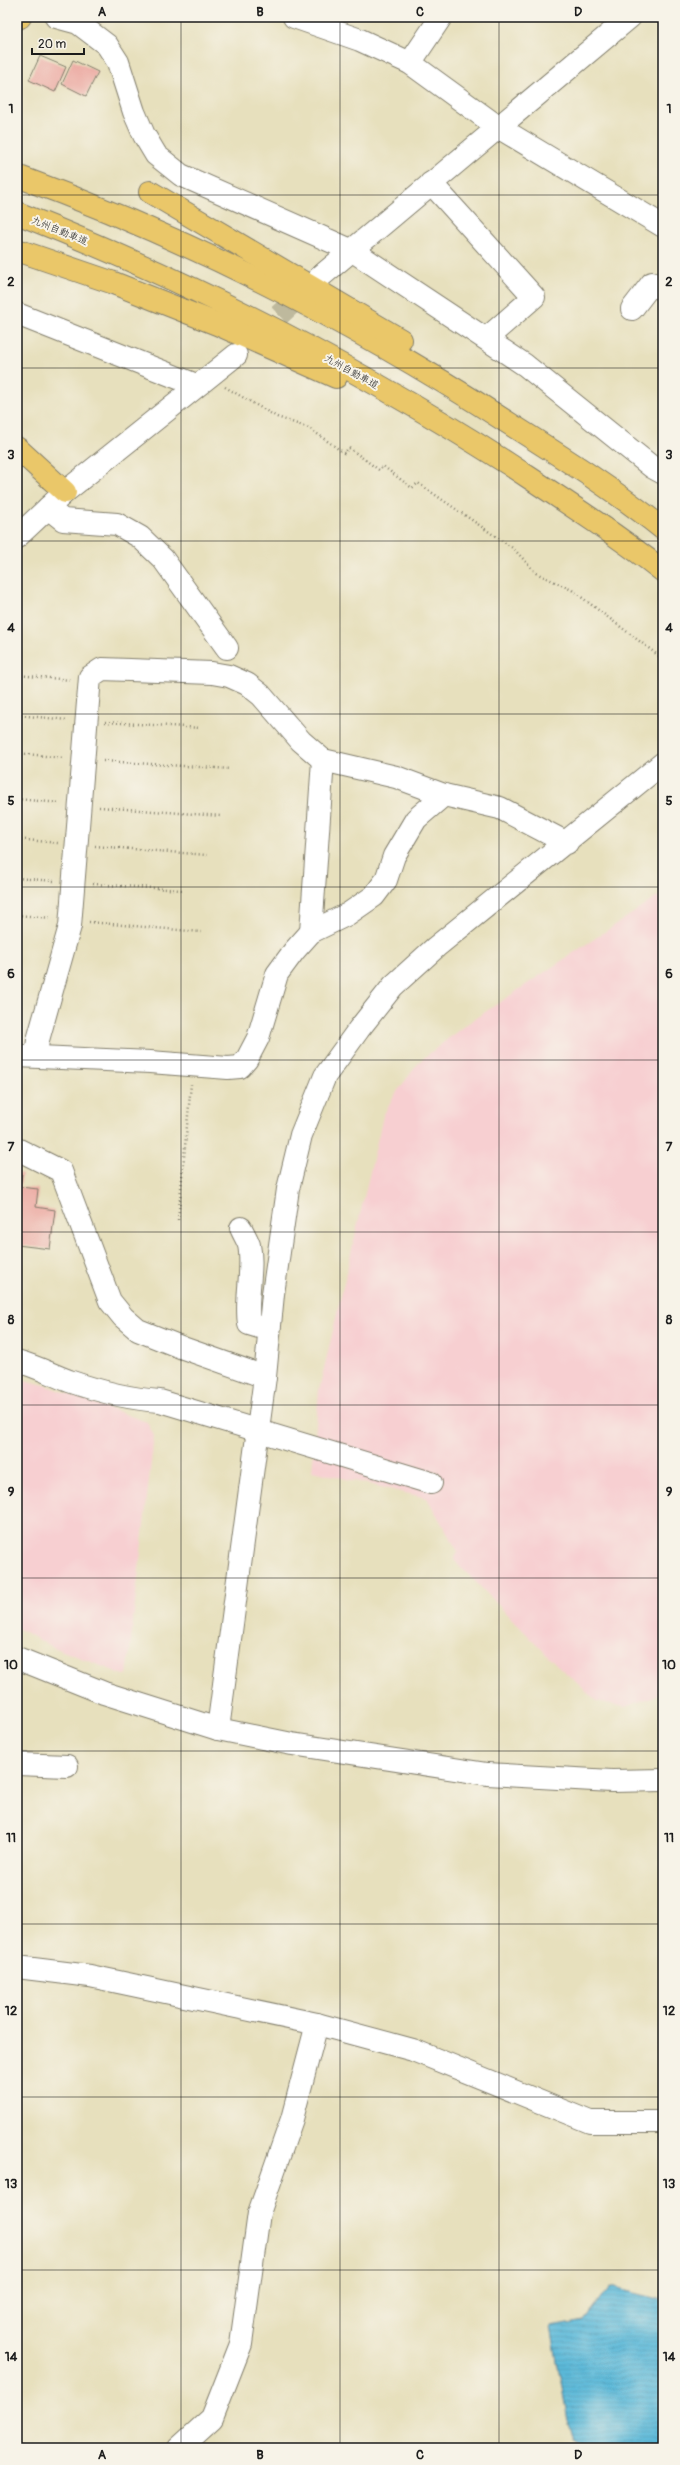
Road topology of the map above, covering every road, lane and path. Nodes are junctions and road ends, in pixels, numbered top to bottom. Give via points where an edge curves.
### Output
1 (56, 17) edge
2 (294, 17) edge
3 (441, 17) edge
4 (630, 17) edge
5 (410, 63) junction
6 (498, 127) junction
7 (17, 176) edge
8 (431, 183) junction
9 (150, 192) dead end
10 (17, 213) edge
11 (663, 226) edge
12 (17, 250) edge
13 (353, 251) junction
14 (320, 277) tunnel mouth
15 (663, 290) edge
16 (632, 309) dead end
17 (17, 314) edge
18 (487, 338) junction
19 (236, 355) dead end
20 (202, 381) junction
21 (17, 448) edge
22 (555, 452) junction
23 (663, 473) edge
24 (66, 492) junction
25 (48, 508) junction
26 (580, 510) junction
27 (663, 529) edge
28 (17, 537) edge
29 (663, 571) edge
30 (227, 648) dead end
31 (663, 659) edge
32 (17, 675) edge
33 (90, 682) junction
34 (17, 715) edge
35 (86, 721) junction
36 (200, 728) dead end
37 (17, 753) edge
38 (83, 759) junction
39 (323, 760) junction
40 (663, 763) edge
41 (230, 769) dead end
42 (444, 795) junction
43 (17, 799) edge
44 (80, 805) junction
45 (221, 816) dead end
46 (17, 839) edge
47 (567, 843) junction
48 (76, 844) junction
49 (207, 855) dead end
50 (17, 878) edge
51 (73, 882) junction
52 (182, 890) dead end
53 (17, 915) edge
54 (70, 920) junction
55 (201, 932) dead end
56 (311, 932) junction
57 (27, 1056) edge
58 (193, 1066) junction
59 (17, 1149) edge
60 (178, 1220) dead end
61 (241, 1228) dead end
62 (269, 1330) junction
63 (17, 1361) edge
64 (265, 1377) junction
65 (258, 1429) junction
66 (431, 1483) dead end
67 (17, 1658) edge
68 (218, 1729) junction
69 (17, 1764) edge
70 (67, 1766) dead end
71 (663, 1780) edge
72 (17, 1967) edge
73 (317, 2024) junction
74 (663, 2122) edge
75 (17, 2445) edge
76 (28, 2448) edge
77 (180, 2448) edge

1 - 13 street via 78,24 107,45 118,62 144,134 156,155 181,175
2 - 5 street via 360,40
3 - 5 street
4 - 6 street
5 - 6 street
6 - 8 street
6 - 11 street
7 - 22 main road via 93,206 252,276 458,390
8 - 13 street
8 - 18 street via 534,297
9 - 22 main road via 412,346
10 - 26 main road, 九州自動車道 via 154,270 297,341 438,419
12 - 26 main road via 111,282 217,324 387,400
13 - 14 street
13 - 18 street
15 - 16 street via 652,283
17 - 20 street
18 - 23 street
19 - 20 street
20 - 24 street
20 - 31 path via 277,417 309,428 344,453 349,448 378,470 383,466 412,488 418,483 508,545 536,573 572,590
21 - 24 main road
22 - 27 main road
24 - 25 street
25 - 28 street
25 - 30 street via 63,520 117,524 140,537 163,559
26 - 29 main road, 九州自動車道
32 - 33 path
33 - 35 street
33 - 39 street via 90,677 102,669 212,673 229,676 247,684 261,695 301,741
34 - 35 path
35 - 36 path
35 - 38 street
37 - 38 path
38 - 41 path
38 - 44 street
39 - 42 street via 396,778
39 - 56 street
40 - 47 street
42 - 47 street via 500,808
42 - 56 street via 416,819 394,856 386,880 374,896 348,914
43 - 44 path
44 - 45 path
44 - 48 street
46 - 48 path
47 - 62 street via 436,947 393,986 325,1076 302,1135 288,1189
48 - 49 path
48 - 51 street
50 - 51 path
51 - 52 path
51 - 54 street
53 - 54 path
54 - 55 path
54 - 57 street
56 - 58 street via 277,974 258,1038 247,1060 240,1067
57 - 58 street
58 - 60 path
59 - 64 street via 61,1170 110,1301 122,1317 138,1330
61 - 62 street via 248,1245 250,1263 246,1304 249,1324
62 - 64 street
63 - 65 street via 42,1368 69,1381 136,1400 160,1401
64 - 65 street
65 - 66 street
65 - 68 street
67 - 68 street via 104,1693
68 - 71 street via 292,1744 487,1774 612,1781
69 - 70 street
72 - 73 street via 90,1976
73 - 74 street via 413,2050 590,2122
73 - 77 street via 292,2119 259,2213 241,2344 212,2418
75 - 76 path

